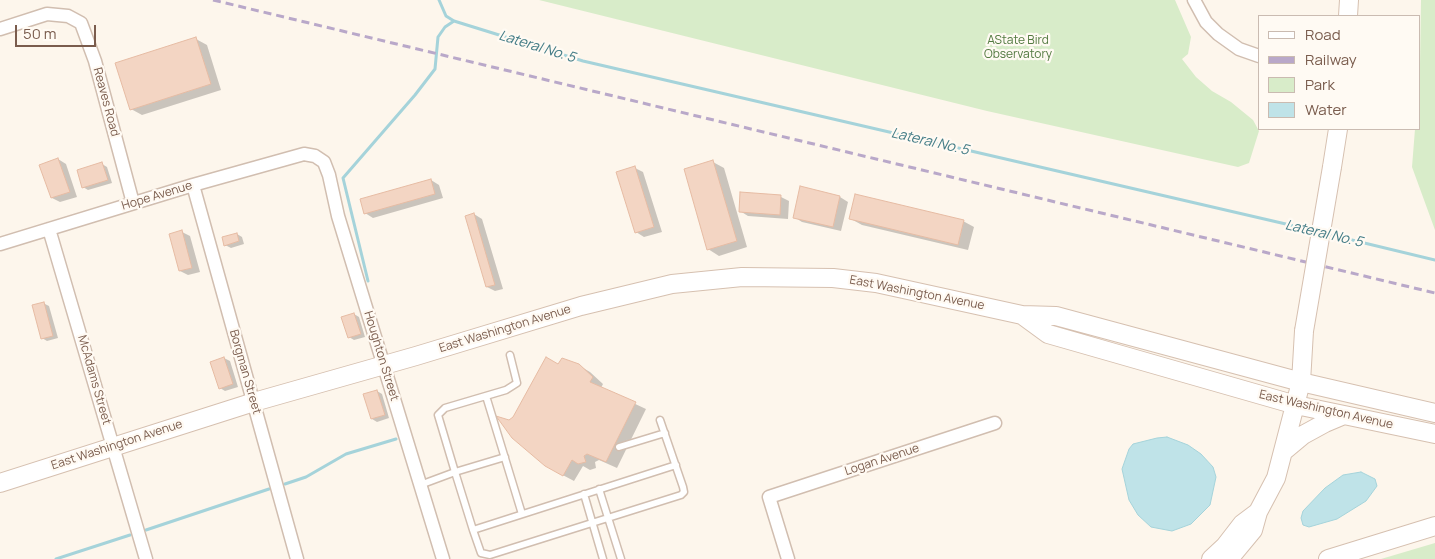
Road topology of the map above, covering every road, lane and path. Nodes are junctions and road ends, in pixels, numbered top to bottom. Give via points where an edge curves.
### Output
1 (1194, 0) edge
2 (1348, 0) edge
3 (1348, 15) edge
4 (0, 29) edge
5 (1258, 56) edge
6 (1338, 130) edge
7 (315, 156) joint
8 (193, 185) junction
9 (134, 203) junction
10 (50, 229) junction
11 (0, 244) edge
12 (1022, 315) junction
13 (510, 355) dead end
14 (384, 365) junction
15 (1301, 382) junction
16 (486, 396) junction
17 (254, 402) junction
18 (1296, 406) junction
19 (1435, 413) edge
20 (1345, 415) junction
21 (660, 420) dead end
22 (995, 423) dead end
23 (665, 432) junction
24 (1435, 434) edge
25 (113, 446) junction
26 (619, 447) dead end
27 (1285, 450) junction
28 (505, 456) junction
29 (676, 465) junction
30 (455, 472) junction
31 (0, 483) edge
32 (420, 485) junction
33 (599, 489) junction
34 (584, 494) junction
35 (1258, 512) junction
36 (522, 514) junction
37 (608, 518) junction
38 (592, 523) junction
39 (1435, 526) edge
40 (473, 530) junction
41 (146, 559) edge
42 (297, 559) edge
43 (443, 559) edge
44 (603, 559) edge
45 (622, 559) edge
46 (788, 559) edge
47 (1211, 559) edge
48 (1229, 559) edge
49 (1328, 559) edge

1 - 5 street via 1206,22 1218,34 1239,49
2 - 3 street
4 - 9 street, Reaves Road via 47,14 61,14 81,23 95,61
6 - 15 street, bridge via 1304,331
7 - 8 street, Hope Avenue via 304,154
7 - 14 street, Houghton Street via 326,166
8 - 9 street, Hope Avenue
8 - 17 street, Borgman Street
9 - 10 street, Hope Avenue
10 - 11 street, Hope Avenue
10 - 25 street, McAdams Street
12 - 14 street, East Washington Avenue via 876,283 833,278 771,276 710,280 672,284 590,304
12 - 15 street, East Washington Avenue via 1056,316
12 - 18 street, East Washington Avenue via 1048,334
13 - 16 lane via 517,383
14 - 17 street, East Washington Avenue
14 - 32 street, Houghton Street
15 - 18 street
15 - 19 street, East Washington Avenue
16 - 28 lane
16 - 30 lane via 445,408 438,415
17 - 25 street, East Washington Avenue
17 - 42 street, Borgman Street
18 - 20 street, East Washington Avenue
18 - 27 street
20 - 24 street, East Washington Avenue
20 - 27 street via 1303,435
21 - 23 lane
22 - 46 street, Logan Avenue via 769,497
23 - 26 lane
23 - 29 lane
25 - 31 street, East Washington Avenue
25 - 41 street, McAdams Street
27 - 35 street via 1276,478
28 - 30 lane
28 - 36 lane
29 - 33 lane
29 - 37 lane via 684,488 681,495
30 - 32 lane
30 - 40 lane
32 - 43 street, Houghton Street
33 - 34 lane
33 - 37 lane
34 - 36 lane
34 - 38 lane
35 - 47 street via 1242,524
35 - 48 street via 1253,530
36 - 40 lane
37 - 38 lane
37 - 45 lane
38 - 40 lane via 484,556
38 - 44 lane
39 - 49 street

